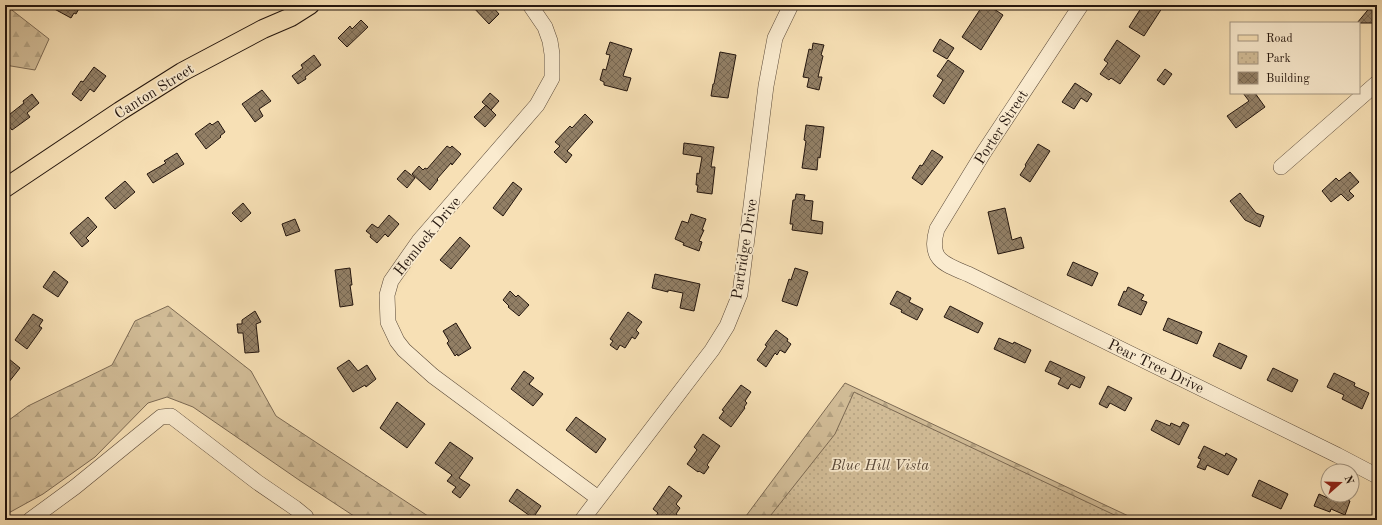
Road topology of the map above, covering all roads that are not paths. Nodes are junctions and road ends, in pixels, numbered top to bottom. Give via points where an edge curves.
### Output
1 (310, 5) edge
2 (530, 5) edge
3 (791, 5) edge
4 (1081, 5) edge
5 (1377, 83) edge
6 (1281, 167) dead end
7 (5, 188) edge
8 (936, 255) joint
9 (1377, 476) edge
10 (598, 498) junction
11 (306, 519) edge
12 (30, 520) edge
13 (582, 520) edge

1 - 7 main road, Canton Street via 182,72
2 - 10 street, Hemlock Drive via 545,27 550,41 552,78 537,105 419,241 391,281 387,295 388,322 404,350 432,376
3 - 10 street, Partridge Drive via 775,38 766,86 740,294 727,326 712,350
4 - 8 street, Porter Street via 984,152 937,229 934,240
5 - 6 street
8 - 9 street, Pear Tree Drive via 949,266
10 - 13 street, Partridge Drive
11 - 12 street via 295,508 171,416 161,417

